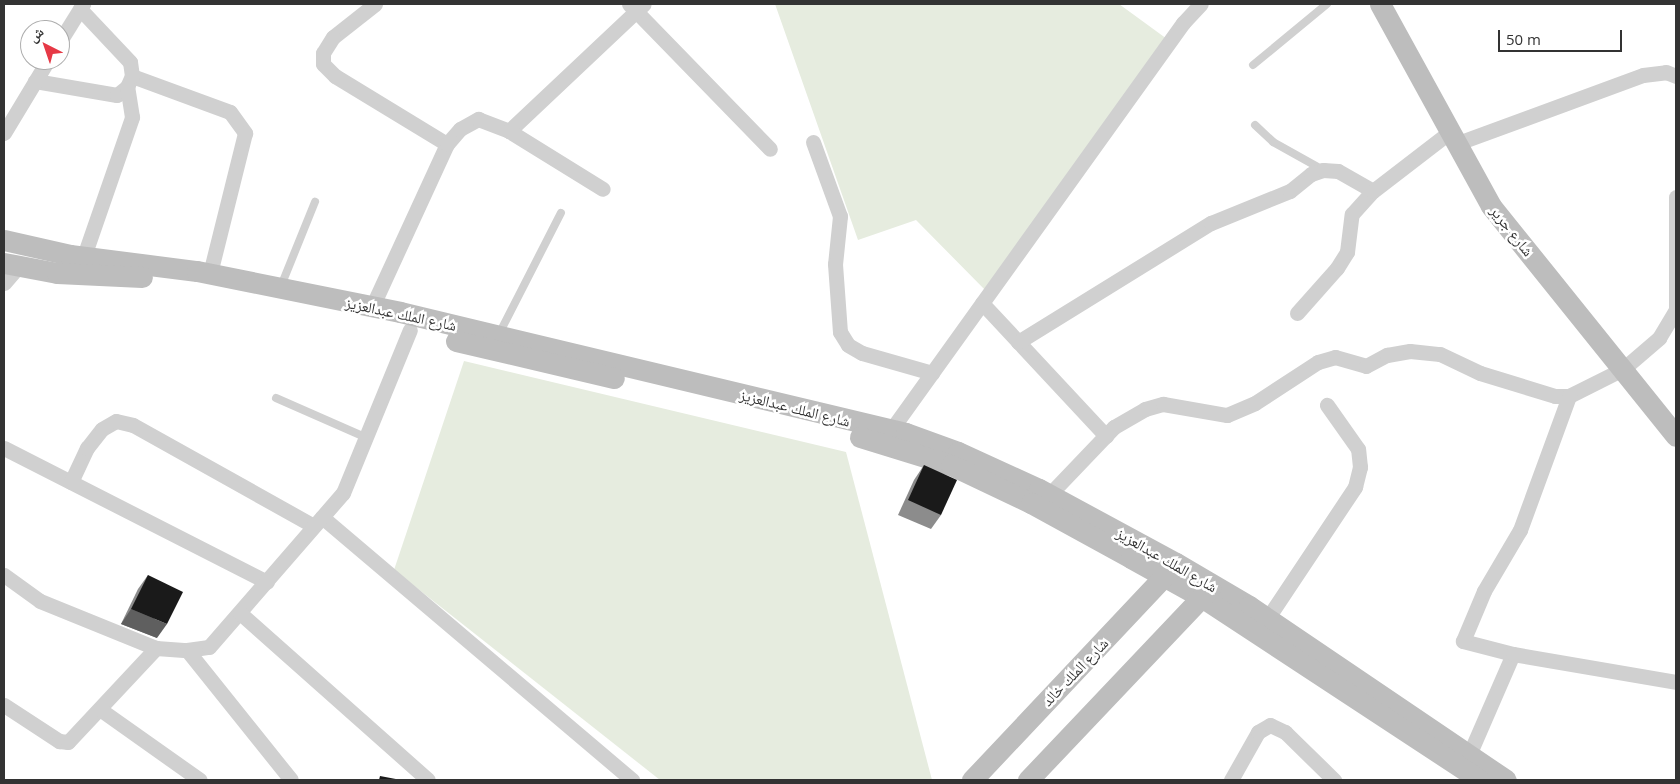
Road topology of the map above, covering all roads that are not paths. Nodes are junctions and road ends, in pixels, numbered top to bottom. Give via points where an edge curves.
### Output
1 (375, 4) edge
2 (1201, 4) edge
3 (1327, 4) edge
4 (1380, 4) edge
5 (82, 6) edge
6 (636, 6) edge
7 (70, 25) edge
8 (1252, 65) dead end
9 (42, 70) edge
10 (1676, 76) edge
11 (130, 81) junction
12 (35, 82) junction
13 (1255, 125) dead end
14 (509, 131) junction
15 (4, 132) edge
16 (1455, 137) junction
17 (813, 142) dead end
18 (447, 144) junction
19 (770, 149) dead end
20 (1323, 170) junction
21 (603, 189) dead end
22 (1372, 192) junction
23 (1676, 197) edge
24 (315, 202) dead end
25 (561, 213) dead end
26 (4, 240) edge
27 (84, 256) junction
28 (11, 264) edge
29 (210, 273) junction
30 (4, 283) edge
31 (280, 288) junction
32 (982, 304) junction
33 (372, 307) junction
34 (1297, 313) dead end
35 (410, 330) junction
36 (498, 335) junction
37 (1018, 342) junction
38 (1623, 369) junction
39 (932, 373) junction
40 (1569, 396) junction
41 (276, 398) dead end
42 (1327, 406) dead end
43 (890, 430) junction
44 (1106, 436) junction
45 (1676, 436) edge
46 (365, 437) junction
47 (4, 448) edge
48 (71, 482) junction
49 (1049, 495) junction
50 (318, 522) junction
51 (1171, 571) junction
52 (4, 575) edge
53 (267, 582) junction
54 (1207, 592) junction
55 (240, 613) junction
56 (1267, 619) junction
57 (156, 648) junction
58 (187, 650) junction
59 (1513, 654) junction
60 (1676, 682) edge
61 (4, 705) edge
62 (101, 710) junction
63 (1469, 772) edge
64 (200, 780) edge
65 (291, 780) edge
66 (428, 780) edge
67 (632, 780) edge
68 (972, 780) edge
69 (1028, 780) edge
70 (1231, 780) edge
71 (1334, 780) edge
72 (1506, 780) edge

1 - 18 street via 333,37 323,53 323,64 335,76
2 - 32 street via 1183,23
3 - 8 lane
4 - 16 street, شارع جرير
5 - 7 street
5 - 11 street via 130,62
6 - 14 street
6 - 19 street
9 - 12 street
10 - 16 street via 1666,72 1644,76
11 - 12 street via 117,95
11 - 27 street via 132,117
11 - 29 street via 230,112 245,133
12 - 15 street
13 - 20 lane via 1273,142
14 - 18 street via 478,119 460,129
14 - 21 street
16 - 22 street
16 - 38 street, شارع جرير via 1491,206
17 - 39 street via 840,216 835,264 840,332 848,345 862,353
18 - 33 street
20 - 22 street via 1338,171
20 - 37 street via 1311,174 1290,191 1211,223
22 - 34 street via 1352,214 1347,252
23 - 38 street via 1676,310 1659,338
24 - 31 lane
25 - 36 lane
26 - 27 street, شارع الملك عبدالعزيز
27 - 29 street, شارع الملك عبدالعزيز
28 - 30 street
28 - 35 street, شارع الملك عبدالعزيز via 57,273 110,273 187,282
29 - 31 street, شارع الملك عبدالعزيز
31 - 33 street, شارع الملك عبدالعزيز
32 - 37 street
32 - 39 street
33 - 36 street, شارع الملك عبدالعزيز
35 - 46 street
35 - 51 street, شارع الملك عبدالعزيز via 902,448 951,465
36 - 43 street, شارع الملك عبدالعزيز
37 - 44 street
38 - 40 street
38 - 45 street, شارع جرير
39 - 43 street
40 - 44 street via 1555,396 1480,373 1440,354 1410,351 1387,355 1366,366 1335,357 1318,362 1254,403 1227,415 1163,404 1145,409
40 - 59 street via 1520,530 1484,591 1463,641
41 - 46 lane
42 - 56 street via 1358,449 1360,467 1356,487
43 - 49 street, شارع الملك عبدالعزيز via 958,452
44 - 49 street
46 - 50 street via 343,493
47 - 48 street
48 - 50 street via 87,448 102,429 116,421 133,425
48 - 53 street
49 - 51 street, شارع الملك عبدالعزيز
50 - 53 street
50 - 67 street
51 - 54 street, شارع الملك عبدالعزيز
51 - 68 street, شارع الملك خالد
52 - 57 street via 40,601
53 - 55 street
54 - 56 street, شارع الملك عبدالعزيز
54 - 63 street, شارع الملك عبدالعزيز
54 - 69 street
55 - 58 street via 210,647
55 - 66 street
56 - 63 street, شارع الملك عبدالعزيز
57 - 58 street
57 - 62 street
58 - 65 street
59 - 60 street
59 - 63 street
61 - 62 street via 59,741 68,742
62 - 64 street
63 - 72 street, شارع الملك عبدالعزيز
70 - 71 street via 1258,732 1270,725 1285,732

